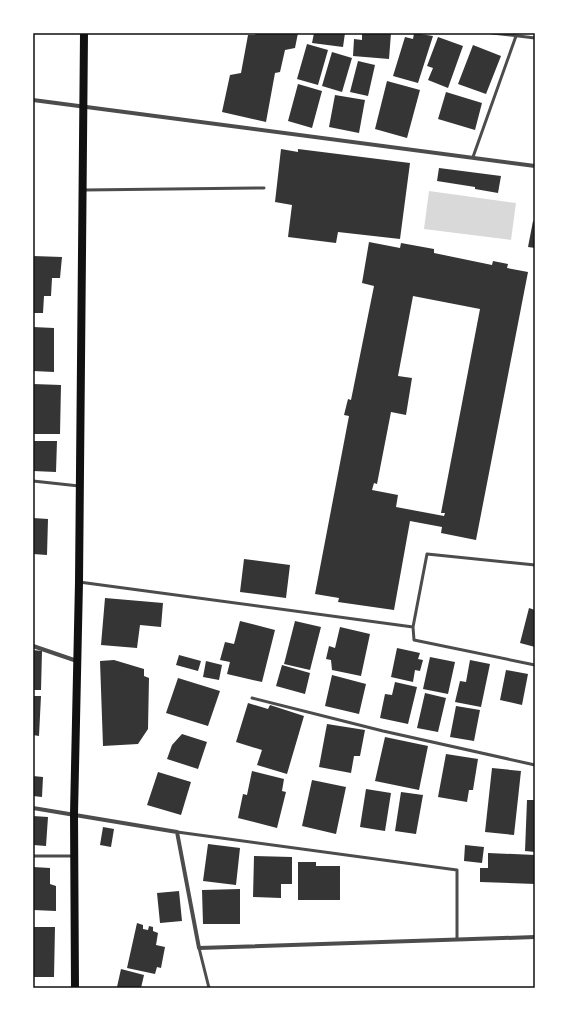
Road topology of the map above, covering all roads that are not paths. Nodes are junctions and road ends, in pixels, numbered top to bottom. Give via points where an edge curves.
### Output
1 (84, 33) edge
2 (492, 33) edge
3 (516, 36) junction
4 (535, 38) edge
5 (33, 100) edge
6 (84, 107) junction
7 (473, 158) junction
8 (535, 166) edge
9 (264, 188) dead end
10 (82, 190) junction
11 (33, 481) edge
12 (79, 486) junction
13 (535, 565) edge
14 (79, 582) junction
15 (413, 627) junction
16 (33, 646) edge
17 (78, 661) junction
18 (535, 665) edge
19 (252, 698) dead end
20 (535, 765) edge
21 (33, 808) edge
22 (74, 814) junction
23 (176, 832) junction
24 (33, 856) edge
25 (74, 856) junction
26 (535, 937) edge
27 (457, 938) junction
28 (199, 948) junction
29 (75, 988) edge
30 (209, 988) edge

1 - 6 main road
2 - 3 lane
3 - 4 lane
3 - 7 lane
5 - 6 street
6 - 7 street
6 - 10 main road
7 - 8 street
9 - 10 lane
10 - 12 main road
11 - 12 lane
12 - 14 main road
13 - 15 lane via 426,554
14 - 15 lane
14 - 17 main road
15 - 18 lane via 414,640
16 - 17 street
17 - 22 main road
19 - 20 lane
21 - 22 street
22 - 23 street
22 - 25 main road
23 - 27 lane via 457,870
23 - 28 street
24 - 25 lane
25 - 29 main road
26 - 27 street
27 - 28 street
28 - 30 lane

